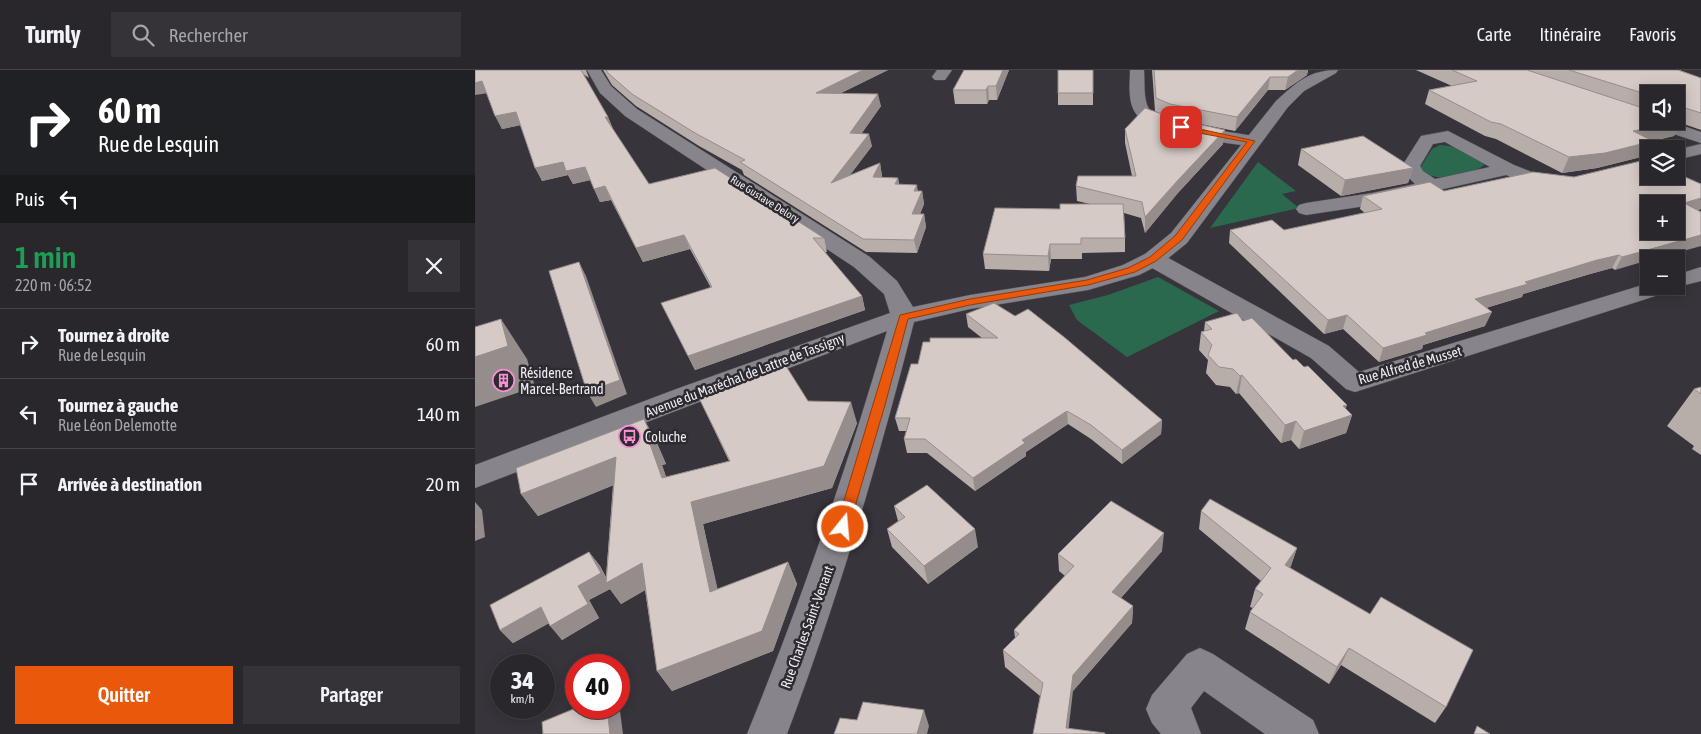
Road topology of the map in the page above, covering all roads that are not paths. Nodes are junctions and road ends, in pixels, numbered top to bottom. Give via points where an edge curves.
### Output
1 (594, 70) edge
2 (1137, 70) edge
3 (1331, 70) edge
4 (1679, 130) edge
5 (1701, 137) edge
6 (1251, 141) junction
7 (1701, 149) edge
8 (1685, 153) edge
9 (1507, 168) junction
10 (1574, 181) edge
11 (1431, 185) junction
12 (1306, 209) dead end
13 (1153, 259) junction
14 (1701, 274) edge
15 (1685, 279) edge
16 (1640, 293) edge
17 (903, 317) junction
18 (475, 478) edge
19 (767, 734) edge
20 (1181, 734) edge
21 (1299, 734) edge

1 - 17 street, Rue Gustave Delory via 601,84 618,102 659,132 862,262 897,294
2 - 6 street via 1140,107 1147,117 1163,124
3 - 6 street, Avenue du Maréchal de Lattre de Tassigny via 1287,98
4 - 5 street
6 - 13 street, Avenue du Maréchal de Lattre de Tassigny via 1179,238
7 - 8 street
9 - 10 street via 1535,179
9 - 11 street
9 - 11 street via 1448,136 1427,140 1411,166 1414,173
11 - 12 street via 1372,199
13 - 16 street, Rue Alfred de Musset via 1320,352 1355,383
13 - 17 street, Avenue du Maréchal de Lattre de Tassigny via 1131,270 1088,283 970,302
14 - 15 street
17 - 18 street, Avenue du Maréchal de Lattre de Tassigny
17 - 19 street, Rue Charles Saint-Venant via 843,527 801,651
20 - 21 street via 1177,722 1166,709 1200,666

